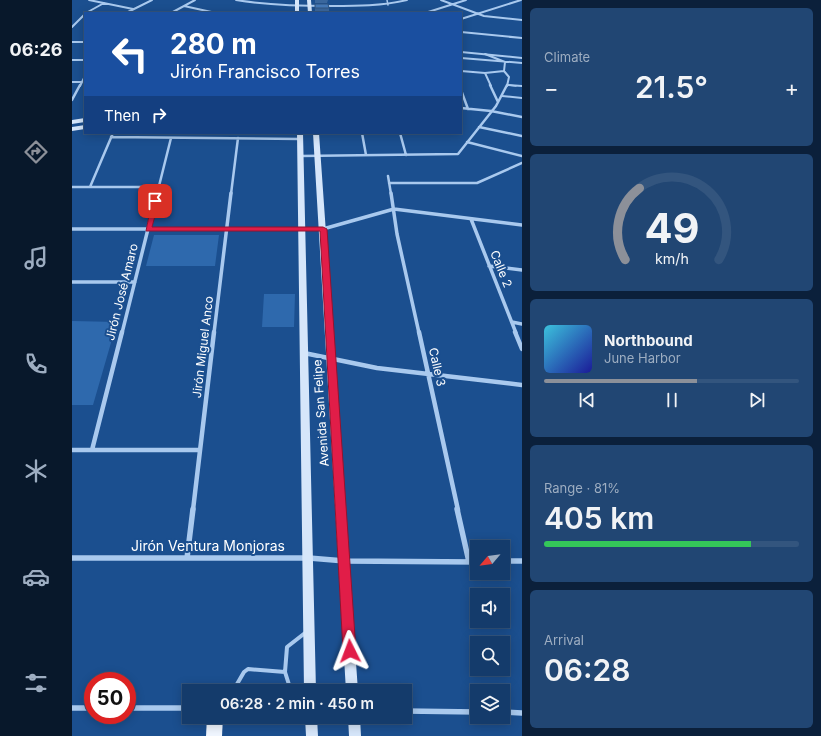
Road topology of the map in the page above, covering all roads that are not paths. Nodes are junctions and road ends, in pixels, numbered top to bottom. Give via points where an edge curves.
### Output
1 (89, 0) edge
2 (152, 0) edge
3 (195, 0) edge
4 (236, 0) edge
5 (297, 0) edge
6 (309, 0) edge
7 (387, 0) edge
8 (407, 0) edge
9 (441, 0) edge
10 (466, 0) edge
11 (521, 0) edge
12 (104, 3) junction
13 (453, 4) junction
14 (388, 5) junction
15 (184, 6) junction
16 (297, 6) junction
17 (310, 6) junction
18 (133, 9) junction
19 (87, 12) edge
20 (128, 12) edge
21 (173, 12) edge
22 (211, 12) edge
23 (297, 12) edge
24 (310, 12) edge
25 (428, 12) edge
26 (84, 14) edge
27 (478, 14) junction
28 (462, 20) edge
29 (522, 20) edge
30 (72, 26) edge
31 (462, 32) edge
32 (522, 38) edge
33 (72, 42) edge
34 (84, 42) edge
35 (462, 52) edge
36 (485, 54) junction
37 (514, 57) junction
38 (462, 58) edge
39 (522, 58) edge
40 (72, 60) edge
41 (84, 60) edge
42 (505, 62) junction
43 (514, 63) junction
44 (522, 64) edge
45 (462, 70) edge
46 (504, 71) junction
47 (485, 73) junction
48 (84, 78) edge
49 (72, 82) edge
50 (82, 82) junction
51 (508, 85) junction
52 (522, 86) edge
53 (462, 93) edge
54 (502, 96) junction
55 (522, 98) edge
56 (72, 100) edge
57 (498, 102) junction
58 (462, 108) edge
59 (468, 109) junction
60 (491, 111) junction
61 (522, 117) edge
62 (84, 120) edge
63 (72, 122) edge
64 (84, 127) edge
65 (479, 127) junction
66 (72, 129) edge
67 (113, 134) edge
68 (316, 134) edge
69 (362, 134) edge
70 (400, 134) edge
71 (300, 136) edge
72 (522, 136) edge
73 (111, 138) junction
74 (171, 138) junction
75 (238, 138) junction
76 (467, 142) junction
77 (366, 155) junction
78 (406, 155) junction
79 (300, 156) junction
80 (318, 156) junction
81 (522, 156) edge
82 (522, 163) edge
83 (388, 176) dead end
84 (389, 183) junction
85 (72, 187) edge
86 (90, 187) junction
87 (159, 187) junction
88 (394, 209) junction
89 (471, 218) junction
90 (522, 225) edge
91 (72, 229) edge
92 (148, 229) junction
93 (227, 229) junction
94 (302, 229) junction
95 (323, 229) junction
96 (489, 266) junction
97 (522, 270) edge
98 (72, 282) edge
99 (135, 282) junction
100 (512, 322) junction
101 (522, 324) edge
102 (522, 349) edge
103 (304, 353) junction
104 (331, 359) junction
105 (429, 375) junction
106 (522, 385) edge
107 (72, 450) edge
108 (92, 450) junction
109 (200, 450) junction
110 (72, 558) edge
111 (187, 558) junction
112 (309, 558) junction
113 (344, 561) junction
114 (510, 561) edge
115 (522, 561) edge
116 (469, 562) joint
117 (310, 630) junction
118 (285, 672) junction
119 (237, 684) edge
120 (289, 684) edge
121 (310, 684) edge
122 (352, 684) edge
123 (72, 708) edge
124 (84, 708) edge
125 (136, 708) edge
126 (182, 708) edge
127 (412, 711) edge
128 (470, 712) edge
129 (510, 712) edge
130 (522, 713) edge
131 (215, 724) edge
132 (311, 724) edge
133 (354, 724) edge
134 (214, 736) edge
135 (312, 736) edge
136 (355, 736) edge

1 - 12 street
2 - 18 street
3 - 15 street
4 - 16 street via 262,5
5 - 16 main road
6 - 17 main road
7 - 14 lane
8 - 14 street
9 - 13 street
10 - 13 street
11 - 27 street
12 - 18 street
12 - 19 street
13 - 25 street
13 - 27 street
14 - 17 street
15 - 21 street
15 - 22 street
16 - 17 street
16 - 23 main road
17 - 24 main road
18 - 20 street
26 - 30 street
27 - 28 street
27 - 29 street
31 - 32 street
33 - 34 street
35 - 36 street
36 - 37 street
36 - 42 street
37 - 39 street
37 - 43 street
38 - 42 street
40 - 41 street
42 - 43 street
42 - 46 street
43 - 44 street
45 - 47 street
46 - 47 street
46 - 51 street via 509,77
47 - 57 street
48 - 50 street
49 - 50 street
50 - 56 street
51 - 52 lane
51 - 54 street
53 - 59 street
54 - 55 lane
54 - 57 street
57 - 60 street
58 - 59 street
59 - 60 street
60 - 61 street
60 - 65 street
62 - 63 main road
64 - 66 main road
65 - 72 street
65 - 76 street
67 - 73 street
68 - 80 main road, Avenida San Felipe
69 - 77 street
70 - 78 street
71 - 75 street
71 - 79 main road, Avenida San Felipe
73 - 74 street
73 - 86 street
74 - 75 street
74 - 87 street, Jirón José Amaro
75 - 93 street, Jirón Miguel Anco
76 - 78 street via 458,154
76 - 81 street
77 - 78 street
77 - 80 street
79 - 80 street
79 - 94 main road, Avenida San Felipe
80 - 95 main road, Avenida San Felipe
82 - 84 street via 478,183
83 - 84 street, Calle 3
84 - 88 street, Calle 3
85 - 86 street
86 - 87 street
87 - 92 street, Jirón José Amaro
88 - 89 street
88 - 95 street
88 - 105 street, Calle 3 via 397,234
89 - 90 street
89 - 96 street, Calle 2
91 - 92 street
92 - 93 street
92 - 99 street, Jirón José Amaro
93 - 94 street
93 - 109 street, Jirón Miguel Anco
94 - 95 street
94 - 103 main road, Avenida San Felipe
95 - 104 main road, Avenida San Felipe
96 - 97 street
96 - 100 street, Calle 2
98 - 99 street
99 - 108 street, Jirón José Amaro
100 - 101 street
100 - 102 street, Calle 2
103 - 104 street
103 - 112 main road, Avenida San Felipe
104 - 105 street
104 - 113 main road, Avenida San Felipe
105 - 106 street
105 - 116 street, Calle 3
107 - 108 street
108 - 109 street
109 - 111 street, Jirón Miguel Anco
110 - 111 street, Jirón Ventura Monjoras
111 - 112 street, Jirón Ventura Monjoras
112 - 113 street, Jirón Ventura Monjoras
112 - 117 main road, Avenida San Felipe
113 - 116 street, Jirón Ventura Monjoras
113 - 122 main road, Avenida San Felipe
114 - 115 street
117 - 118 lane via 288,647
117 - 121 main road, Avenida San Felipe
118 - 119 lane via 248,669
118 - 120 lane
123 - 124 street
125 - 126 street
127 - 128 street
129 - 130 street
131 - 134 main road
132 - 135 main road
133 - 136 main road

